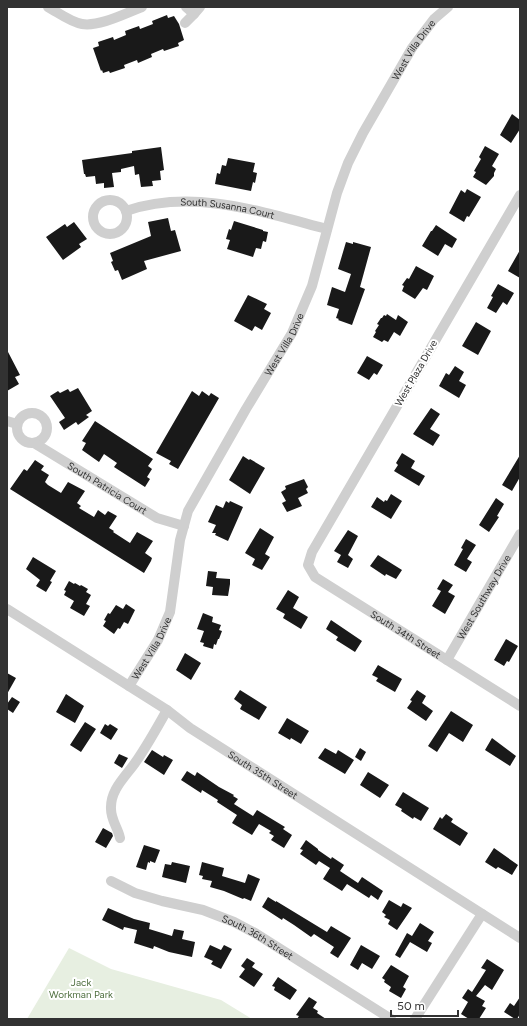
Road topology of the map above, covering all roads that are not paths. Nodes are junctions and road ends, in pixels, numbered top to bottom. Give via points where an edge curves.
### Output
1 (48, 7) edge
2 (142, 7) edge
3 (186, 7) edge
4 (448, 7) edge
5 (197, 10) edge
6 (185, 23) dead end
7 (520, 195) edge
8 (126, 211) dead end
9 (327, 229) junction
10 (7, 421) edge
11 (17, 424) junction
12 (34, 443) junction
13 (184, 526) junction
14 (520, 534) edge
15 (312, 552) joint
16 (7, 609) edge
17 (447, 660) junction
18 (129, 686) junction
19 (520, 706) edge
20 (167, 710) junction
21 (120, 838) dead end
22 (112, 881) dead end
23 (482, 914) junction
24 (520, 938) edge
25 (391, 1019) edge
26 (415, 1019) edge

1 - 2 street via 83,24 96,24
3 - 5 street
4 - 9 street, West Villa Drive via 434,19 412,48 362,133 337,193
5 - 6 street
7 - 15 street, West Plaza Drive
8 - 9 street, South Susanna Court via 160,203 186,201 240,206
9 - 13 street, West Villa Drive via 312,286 292,333 188,510
10 - 11 street
11 - 12 street, South Patricia Court via 21,438
11 - 12 street via 23,416 32,413 45,420 46,434
12 - 13 street, South Patricia Court via 157,518
13 - 18 street, West Villa Drive via 170,612 158,640
14 - 17 street, West Southway Drive
15 - 17 street, South 34th Street via 308,565 315,577
16 - 18 street, South 35th Street
17 - 19 street, South 34th Street
18 - 20 street, South 35th Street
20 - 21 street via 118,785 112,800 112,819
20 - 23 street, South 35th Street via 190,728
22 - 25 street, South 36th Street via 135,892 203,910 234,922
23 - 24 street, South 35th Street
23 - 26 street

